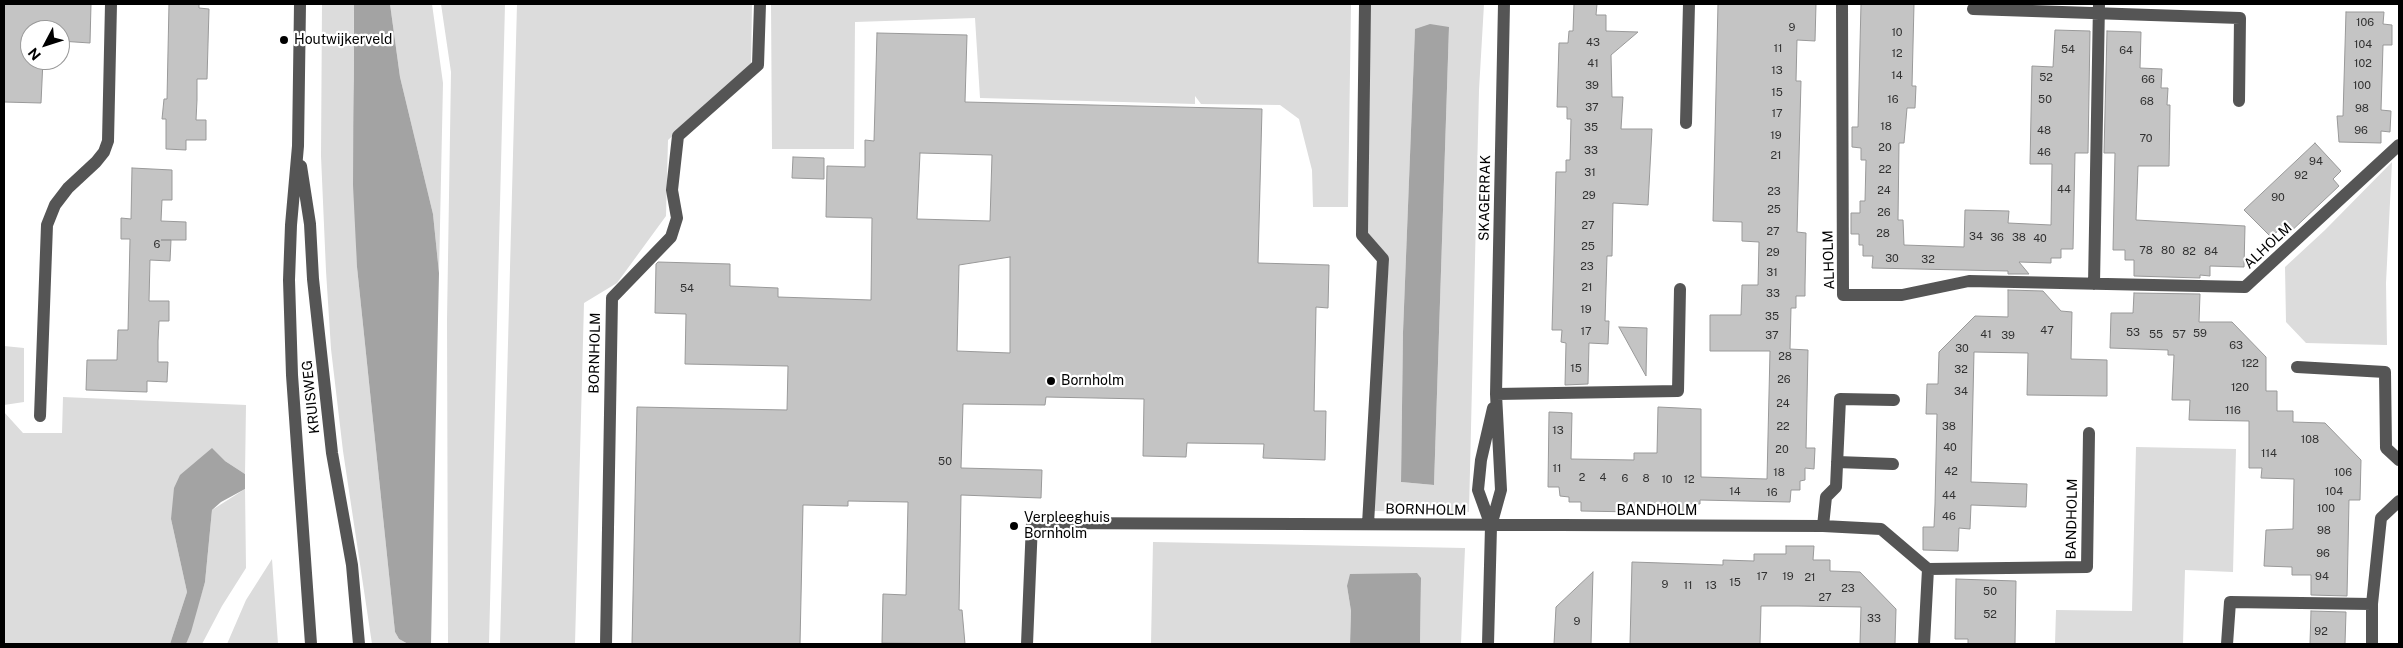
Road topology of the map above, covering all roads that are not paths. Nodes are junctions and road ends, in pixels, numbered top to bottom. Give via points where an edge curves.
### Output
1 (111, 4) edge
2 (300, 4) edge
3 (760, 4) edge
4 (1365, 4) edge
5 (1504, 4) edge
6 (1689, 4) edge
7 (1842, 4) edge
8 (2099, 8) edge
9 (1974, 9) dead end
10 (2239, 101) dead end
11 (1686, 123) dead end
12 (2399, 145) edge
13 (298, 146) junction
14 (2094, 284) junction
15 (1680, 289) dead end
16 (2297, 367) dead end
17 (1496, 394) junction
18 (1894, 400) dead end
19 (40, 416) dead end
20 (2089, 433) dead end
21 (2399, 460) edge
22 (1837, 462) junction
23 (1893, 464) dead end
24 (2399, 501) edge
25 (1368, 524) junction
26 (1491, 526) junction
27 (1823, 526) junction
28 (1928, 569) junction
29 (2372, 604) junction
30 (311, 644) edge
31 (359, 644) edge
32 (606, 644) edge
33 (1027, 644) edge
34 (1488, 644) edge
35 (1924, 644) edge
36 (2227, 644) edge
37 (2372, 644) edge

1 - 19 street via 108,141 104,152 55,205 47,225
2 - 13 street, KRUISWEG
3 - 32 street, BORNHOLM via 758,65 678,136 672,190 677,218 671,237 612,298
4 - 25 street via 1362,234 1383,260
5 - 17 street, SKAGERRAK
6 - 11 street
7 - 14 street, ALHOLM via 1843,295 1902,295 1969,281
8 - 9 street
8 - 10 street via 2240,18
8 - 14 street
12 - 14 street, ALHOLM via 2245,287
13 - 30 street, KRUISWEG via 289,290
13 - 31 street, KRUISWEG via 310,224 332,453 352,565
15 - 17 street via 1678,391
16 - 21 street via 2385,372 2386,448
17 - 26 street, SKAGERRAK via 1501,490
17 - 26 street, SKAGERRAK via 1481,460 1478,490
18 - 22 street via 1840,399
20 - 28 street, BANDHOLM via 2087,567
22 - 23 street
22 - 27 street via 1836,487 1826,497
24 - 29 street via 2380,518
25 - 26 street, BORNHOLM
25 - 33 street, BORNHOLM via 1032,523
26 - 27 street, BANDHOLM
26 - 34 street, SKAGERRAK
27 - 28 street, BANDHOLM via 1881,529
28 - 35 street
29 - 36 street via 2230,602
29 - 37 street

